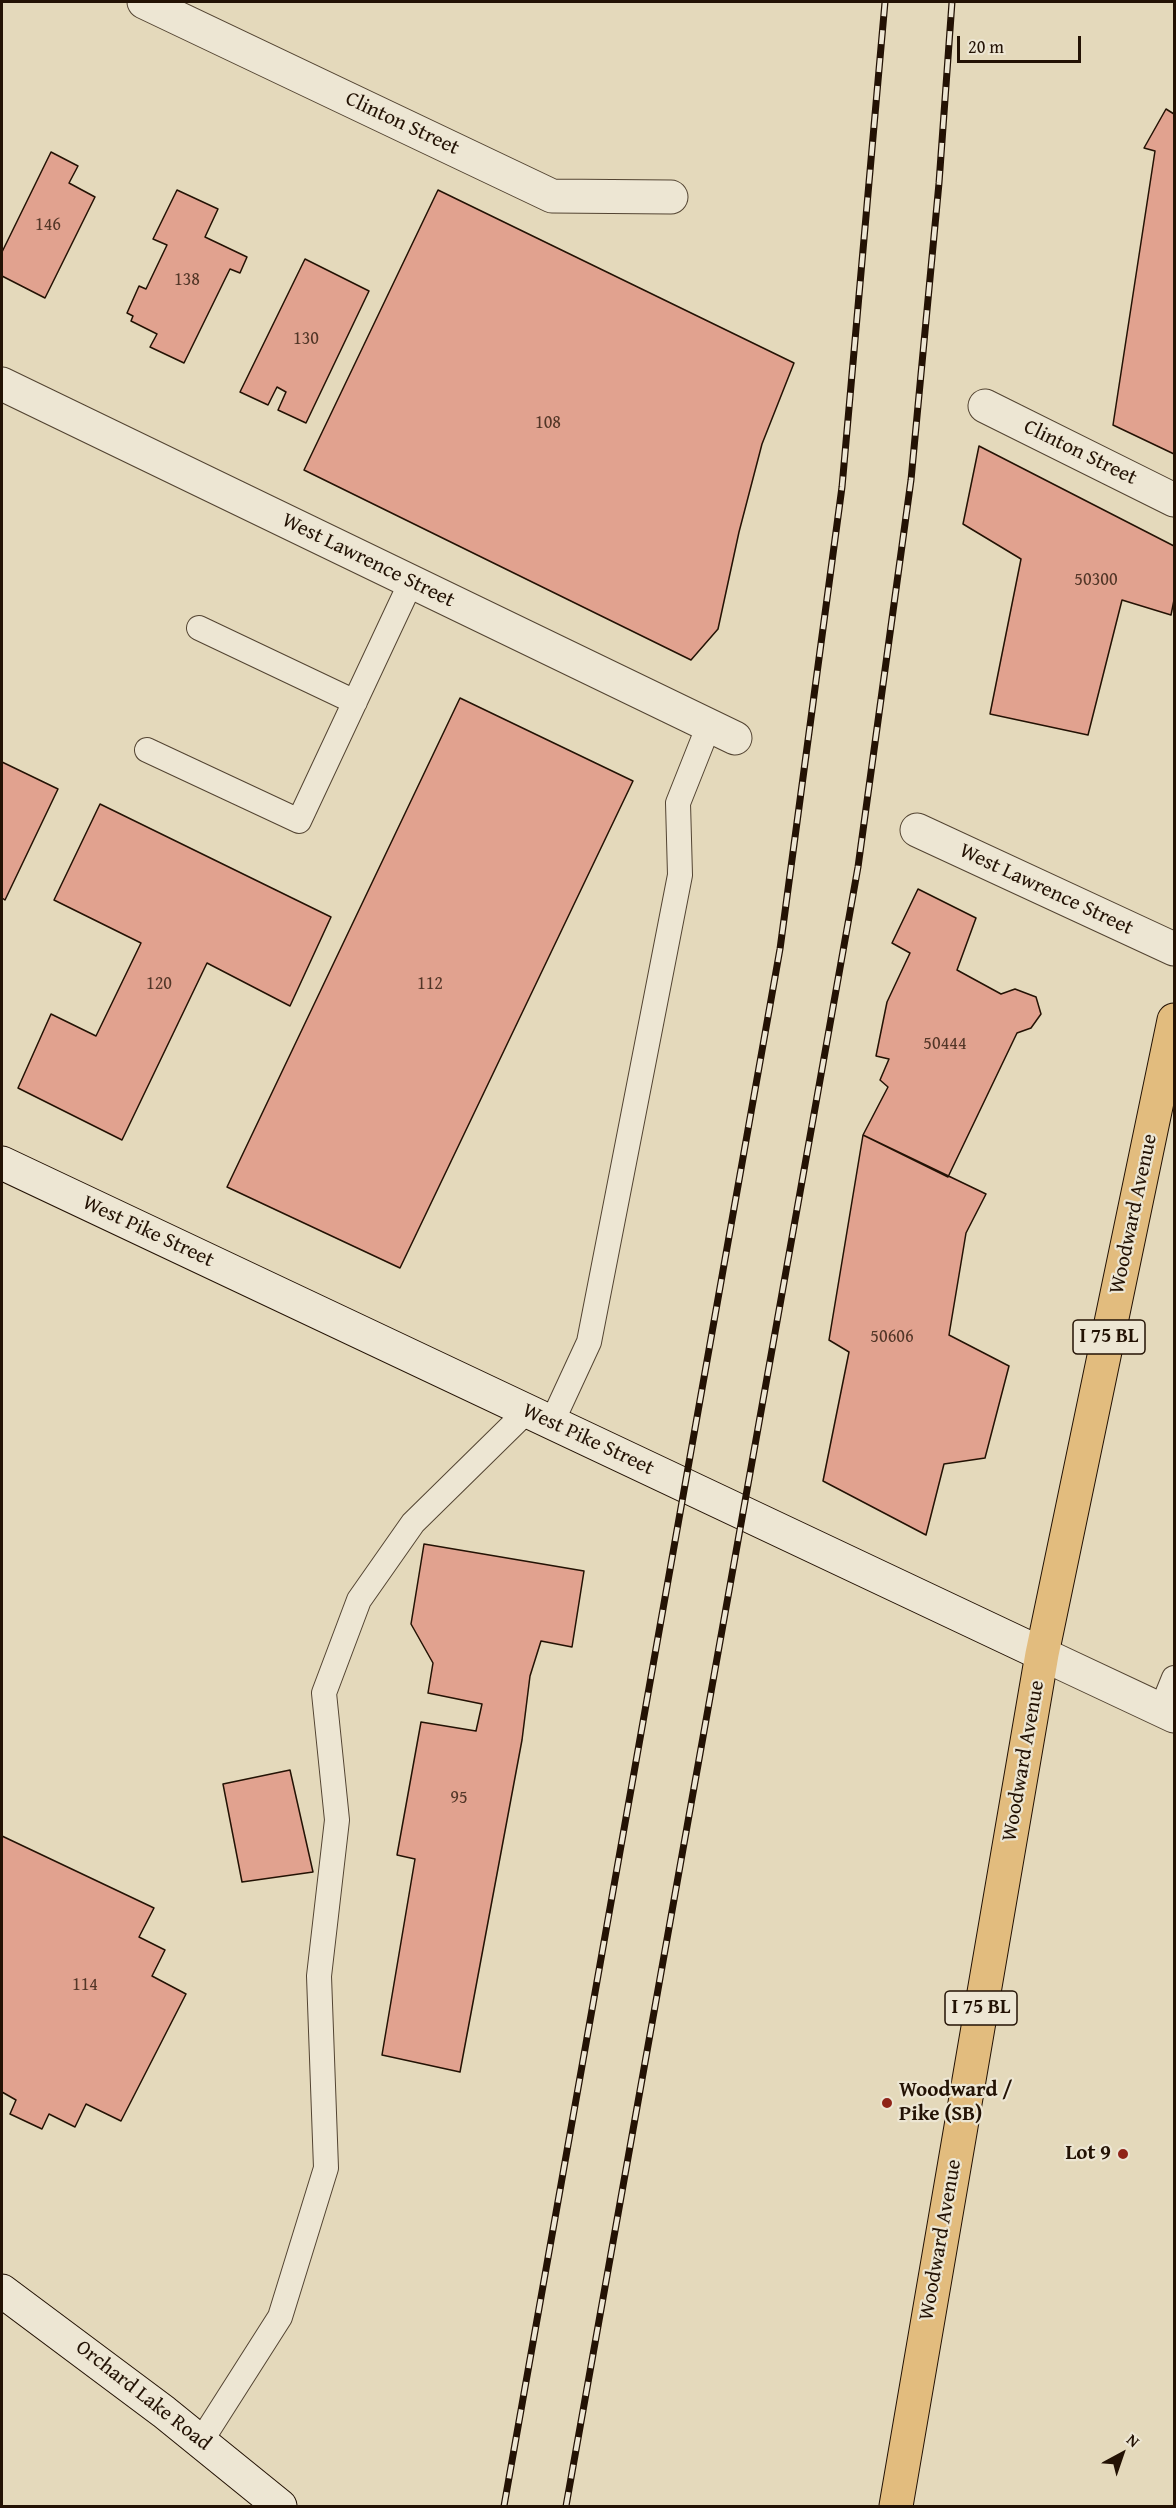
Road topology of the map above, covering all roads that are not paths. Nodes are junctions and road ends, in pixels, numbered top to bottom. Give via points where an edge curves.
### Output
1 (144, 2) edge
2 (671, 197) dead end
3 (2, 384) edge
4 (985, 406) dead end
5 (1174, 500) edge
6 (411, 582) junction
7 (199, 628) dead end
8 (355, 702) junction
9 (722, 731) joint
10 (147, 750) dead end
11 (917, 830) dead end
12 (1174, 950) edge
13 (1174, 1020) edge
14 (2, 1163) edge
15 (539, 1417) junction
16 (1042, 1654) junction
17 (1174, 1678) edge
18 (1168, 1713) edge
19 (2, 2291) edge
20 (201, 2441) junction
21 (280, 2506) edge
22 (896, 2506) edge

1 - 2 street, Clinton Street via 552,195
3 - 6 street, West Lawrence Street
4 - 5 street, Clinton Street
6 - 8 lane
6 - 9 street, West Lawrence Street
7 - 8 lane
8 - 10 lane via 299,821
9 - 15 lane via 678,803 680,875 589,1342
11 - 12 street, West Lawrence Street
13 - 16 main road, Woodward Avenue / I 75 BL
14 - 15 street, West Pike Street
15 - 16 street, West Pike Street
15 - 20 lane via 413,1524 359,1600 324,1693 337,1820 319,1976 326,2168 280,2317
16 - 18 street, West Pike Street
16 - 22 main road, Woodward Avenue / I 75 BL
17 - 18 lane
19 - 20 street, Orchard Lake Road
20 - 21 street, Orchard Lake Road

